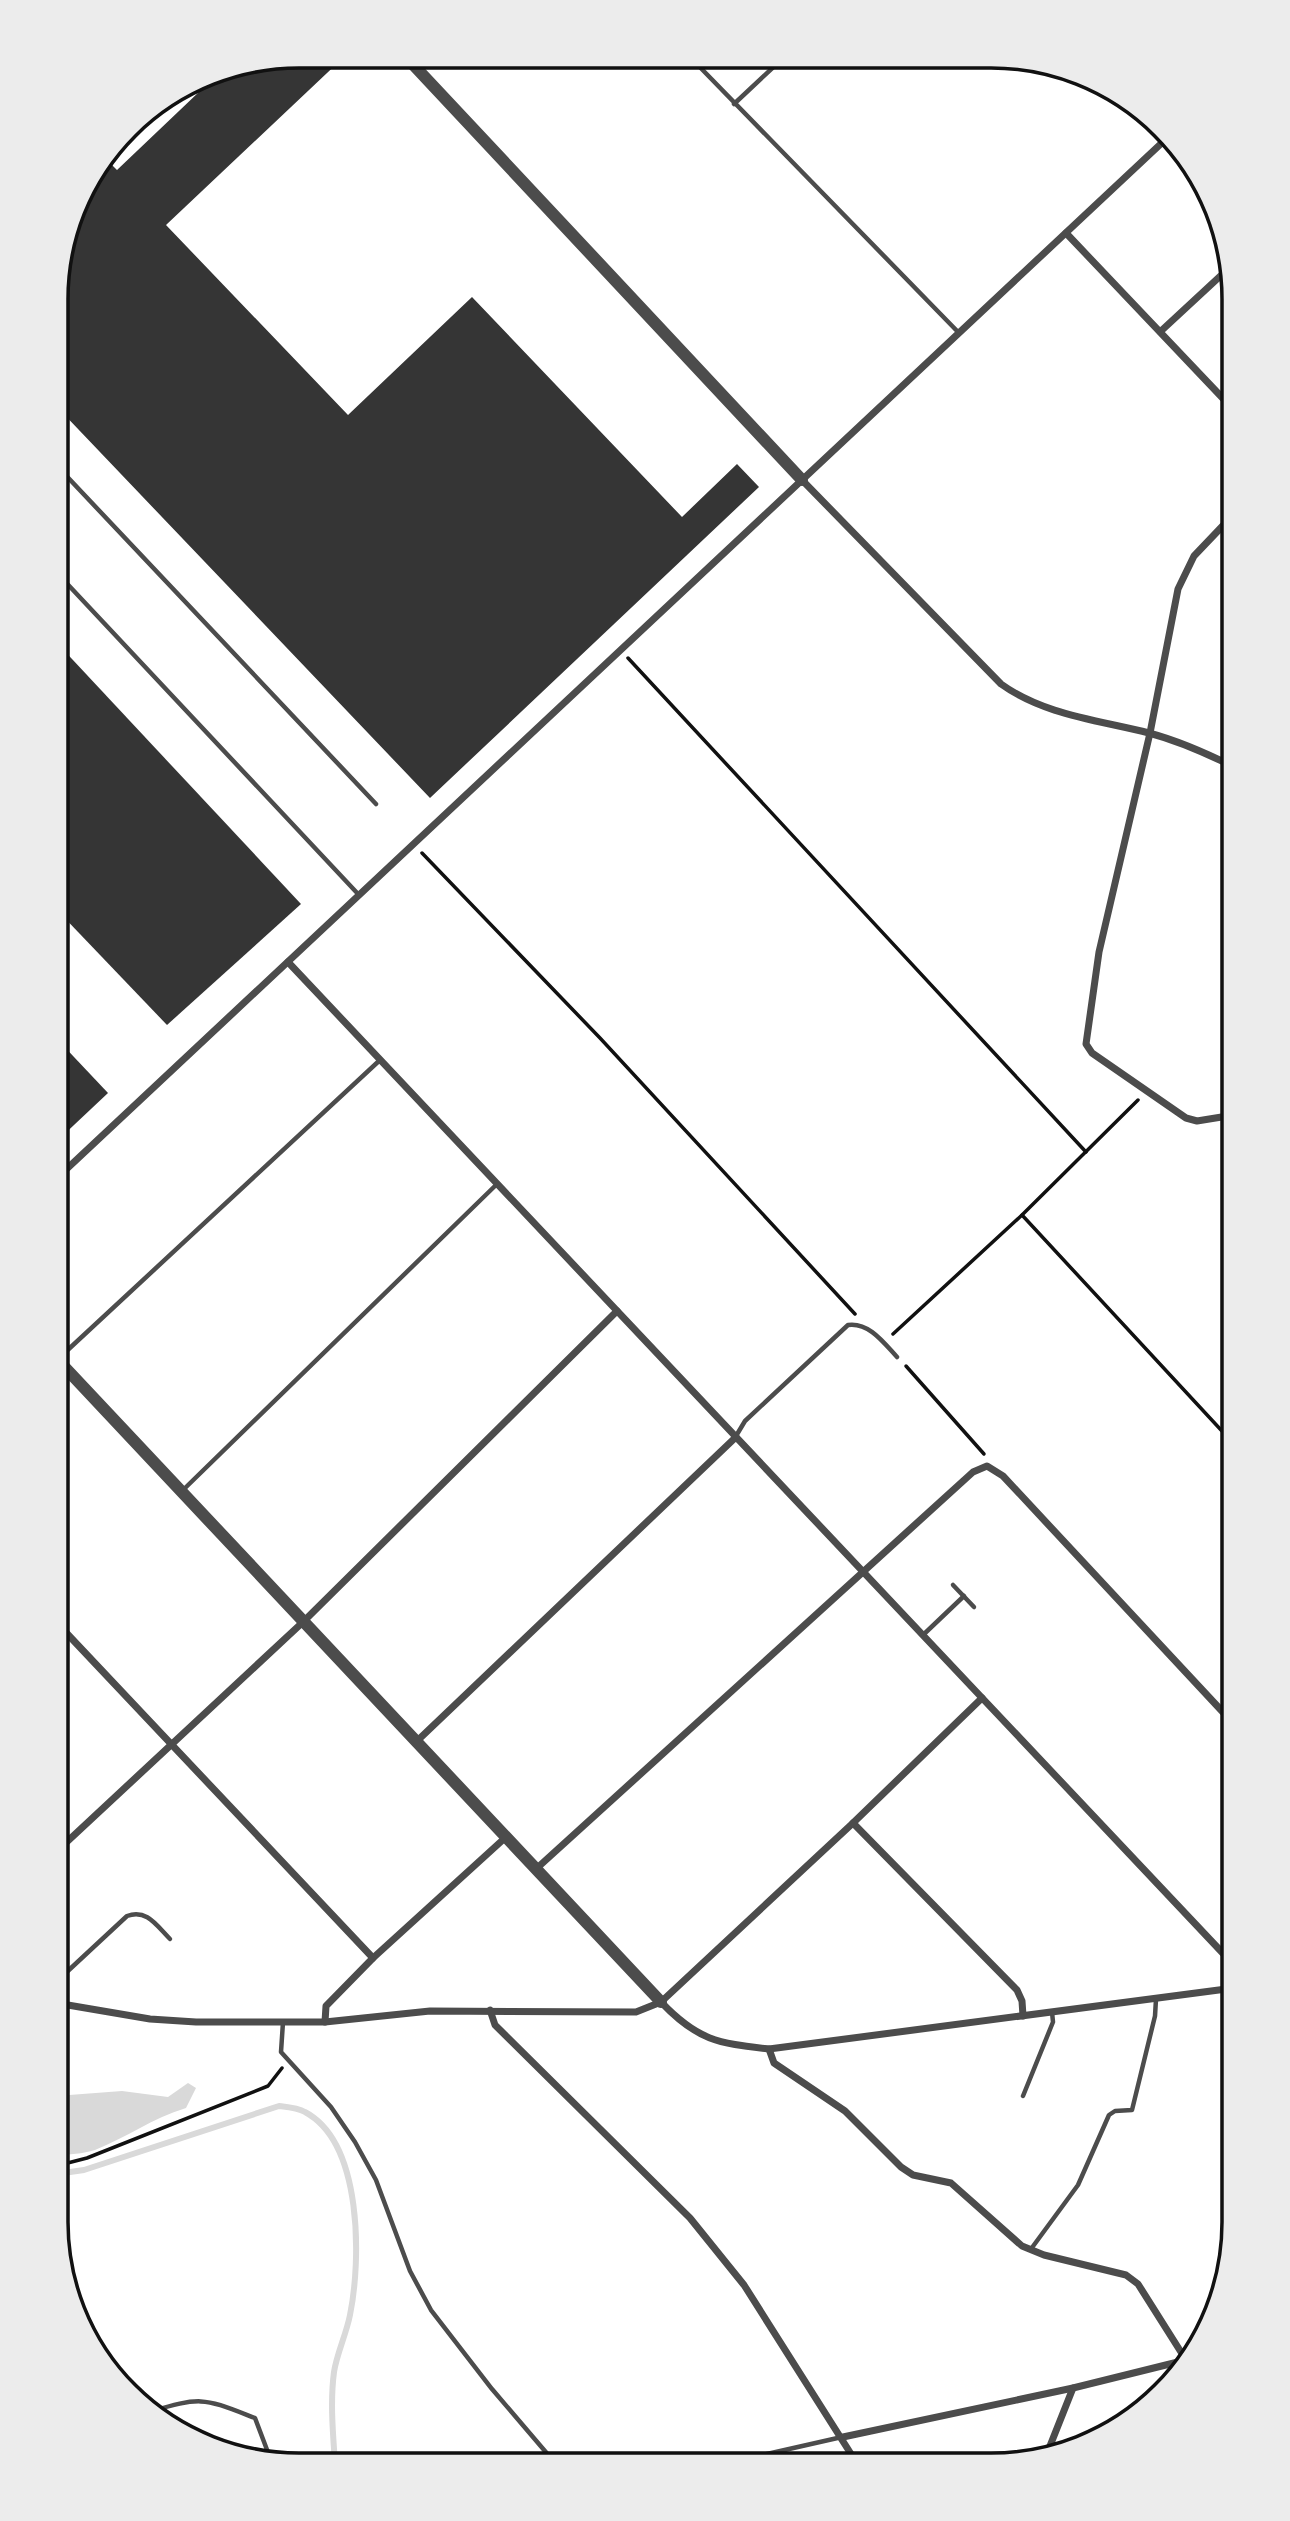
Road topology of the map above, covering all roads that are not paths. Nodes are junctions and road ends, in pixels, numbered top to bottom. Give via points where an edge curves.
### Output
1 (701, 68) edge
2 (772, 68) edge
3 (417, 69) edge
4 (734, 104) junction
5 (1161, 144) edge
6 (1066, 233) junction
7 (1220, 276) edge
8 (1161, 331) junction
9 (959, 333) junction
10 (1222, 397) edge
11 (69, 479) edge
12 (802, 480) junction
13 (1222, 526) edge
14 (69, 586) edge
15 (1150, 733) junction
16 (1222, 761) edge
17 (376, 804) dead end
18 (359, 895) junction
19 (288, 962) junction
20 (381, 1060) junction
21 (1222, 1118) edge
22 (69, 1167) edge
23 (498, 1184) junction
24 (617, 1311) junction
25 (68, 1348) edge
26 (897, 1357) road end
27 (68, 1371) edge
28 (736, 1437) junction
29 (181, 1491) junction
30 (862, 1571) junction
31 (953, 1585) dead end
32 (964, 1596) junction
33 (974, 1607) dead end
34 (303, 1622) junction
35 (68, 1635) edge
36 (923, 1635) junction
37 (982, 1698) junction
38 (1221, 1710) edge
39 (416, 1742) junction
40 (171, 1744) junction
41 (853, 1823) junction
42 (506, 1838) junction
43 (68, 1841) edge
44 (536, 1870) junction
45 (170, 1939) dead end
46 (1221, 1951) edge
47 (373, 1958) junction
48 (68, 1971) edge
49 (1221, 1990) edge
50 (1156, 1999) junction
51 (661, 2002) junction
52 (68, 2005) edge
53 (490, 2010) junction
54 (1052, 2012) junction
55 (1023, 2016) junction
56 (283, 2022) junction
57 (325, 2022) junction
58 (769, 2049) junction
59 (1023, 2096) dead end
60 (1030, 2249) junction
61 (1182, 2351) edge
62 (1173, 2363) edge
63 (1073, 2388) junction
64 (163, 2408) edge
65 (843, 2437) junction
66 (1051, 2444) edge
67 (267, 2451) edge
68 (547, 2453) edge
69 (772, 2453) edge
70 (852, 2453) edge

1 - 4 lane
2 - 4 lane
3 - 12 street
4 - 9 lane
5 - 6 street
6 - 8 street
6 - 9 street
7 - 8 street
8 - 10 street
9 - 12 street
11 - 17 lane
12 - 15 street via 1001,684 1021,699
12 - 18 street
13 - 15 street via 1194,555 1178,589
14 - 18 lane
15 - 16 street
15 - 21 street via 1099,952 1086,1044 1092,1053 1186,1118
18 - 19 street
19 - 20 street
19 - 22 street
20 - 23 street
20 - 25 lane
23 - 24 street
23 - 29 lane
24 - 28 street
24 - 34 street
26 - 28 lane via 857,1324 848,1325 745,1421
27 - 29 street
28 - 30 street
28 - 39 street
29 - 34 street
30 - 36 street
30 - 38 street via 974,1472 987,1466 1003,1476
30 - 44 street
31 - 32 lane
32 - 33 lane
32 - 36 lane
34 - 39 street
34 - 40 street
35 - 40 street
36 - 37 street
37 - 41 street
37 - 46 street
39 - 42 street
40 - 43 street
40 - 47 street
41 - 51 street
41 - 55 street via 1017,1990
42 - 44 street
42 - 47 street
44 - 51 street
45 - 48 lane via 147,1915 138,1912 127,1916
47 - 57 street via 326,2006
49 - 50 street
50 - 54 street
50 - 60 lane via 1132,2110 1109,2115 1078,2185
51 - 53 street via 636,2012
51 - 58 street via 694,2033
52 - 56 street via 150,2020
53 - 57 street
53 - 65 street via 495,2025 690,2218 744,2285
54 - 55 street
54 - 59 lane via 1053,2022
55 - 58 street
56 - 57 street
56 - 68 lane via 281,2052 331,2107 355,2142 376,2180 410,2271 430,2310
58 - 60 street via 774,2063 845,2110 901,2167 914,2175 951,2183 1010,2238
60 - 61 street via 1126,2274 1138,2284
62 - 63 street
63 - 65 street
63 - 66 street
64 - 67 lane via 194,2399 255,2418
65 - 69 lane
65 - 70 street

